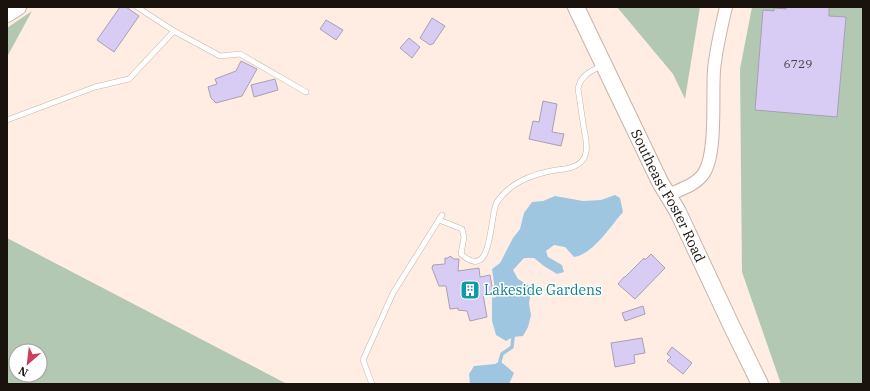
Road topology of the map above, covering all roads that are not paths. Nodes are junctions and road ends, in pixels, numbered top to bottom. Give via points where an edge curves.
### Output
1 (18, 7) edge
2 (136, 7) edge
3 (576, 7) edge
4 (726, 7) edge
5 (7, 14) edge
6 (174, 31) junction
7 (603, 64) junction
8 (306, 92) dead end
9 (7, 120) edge
10 (668, 195) junction
11 (372, 384) edge
12 (760, 384) edge

1 - 5 main road
2 - 6 lane
3 - 7 main road, Southeast Foster Road
4 - 10 street via 715,59 712,136 707,167 695,182
6 - 8 lane via 220,56 240,54
6 - 9 lane via 129,80 95,87
7 - 10 main road, Southeast Foster Road
7 - 11 lane via 583,77 579,83 585,156 575,166 542,173 512,185 502,194 495,204 487,251 481,258 476,261 461,254 464,237 462,230 440,217 392,293 362,360
10 - 12 main road, Southeast Foster Road

